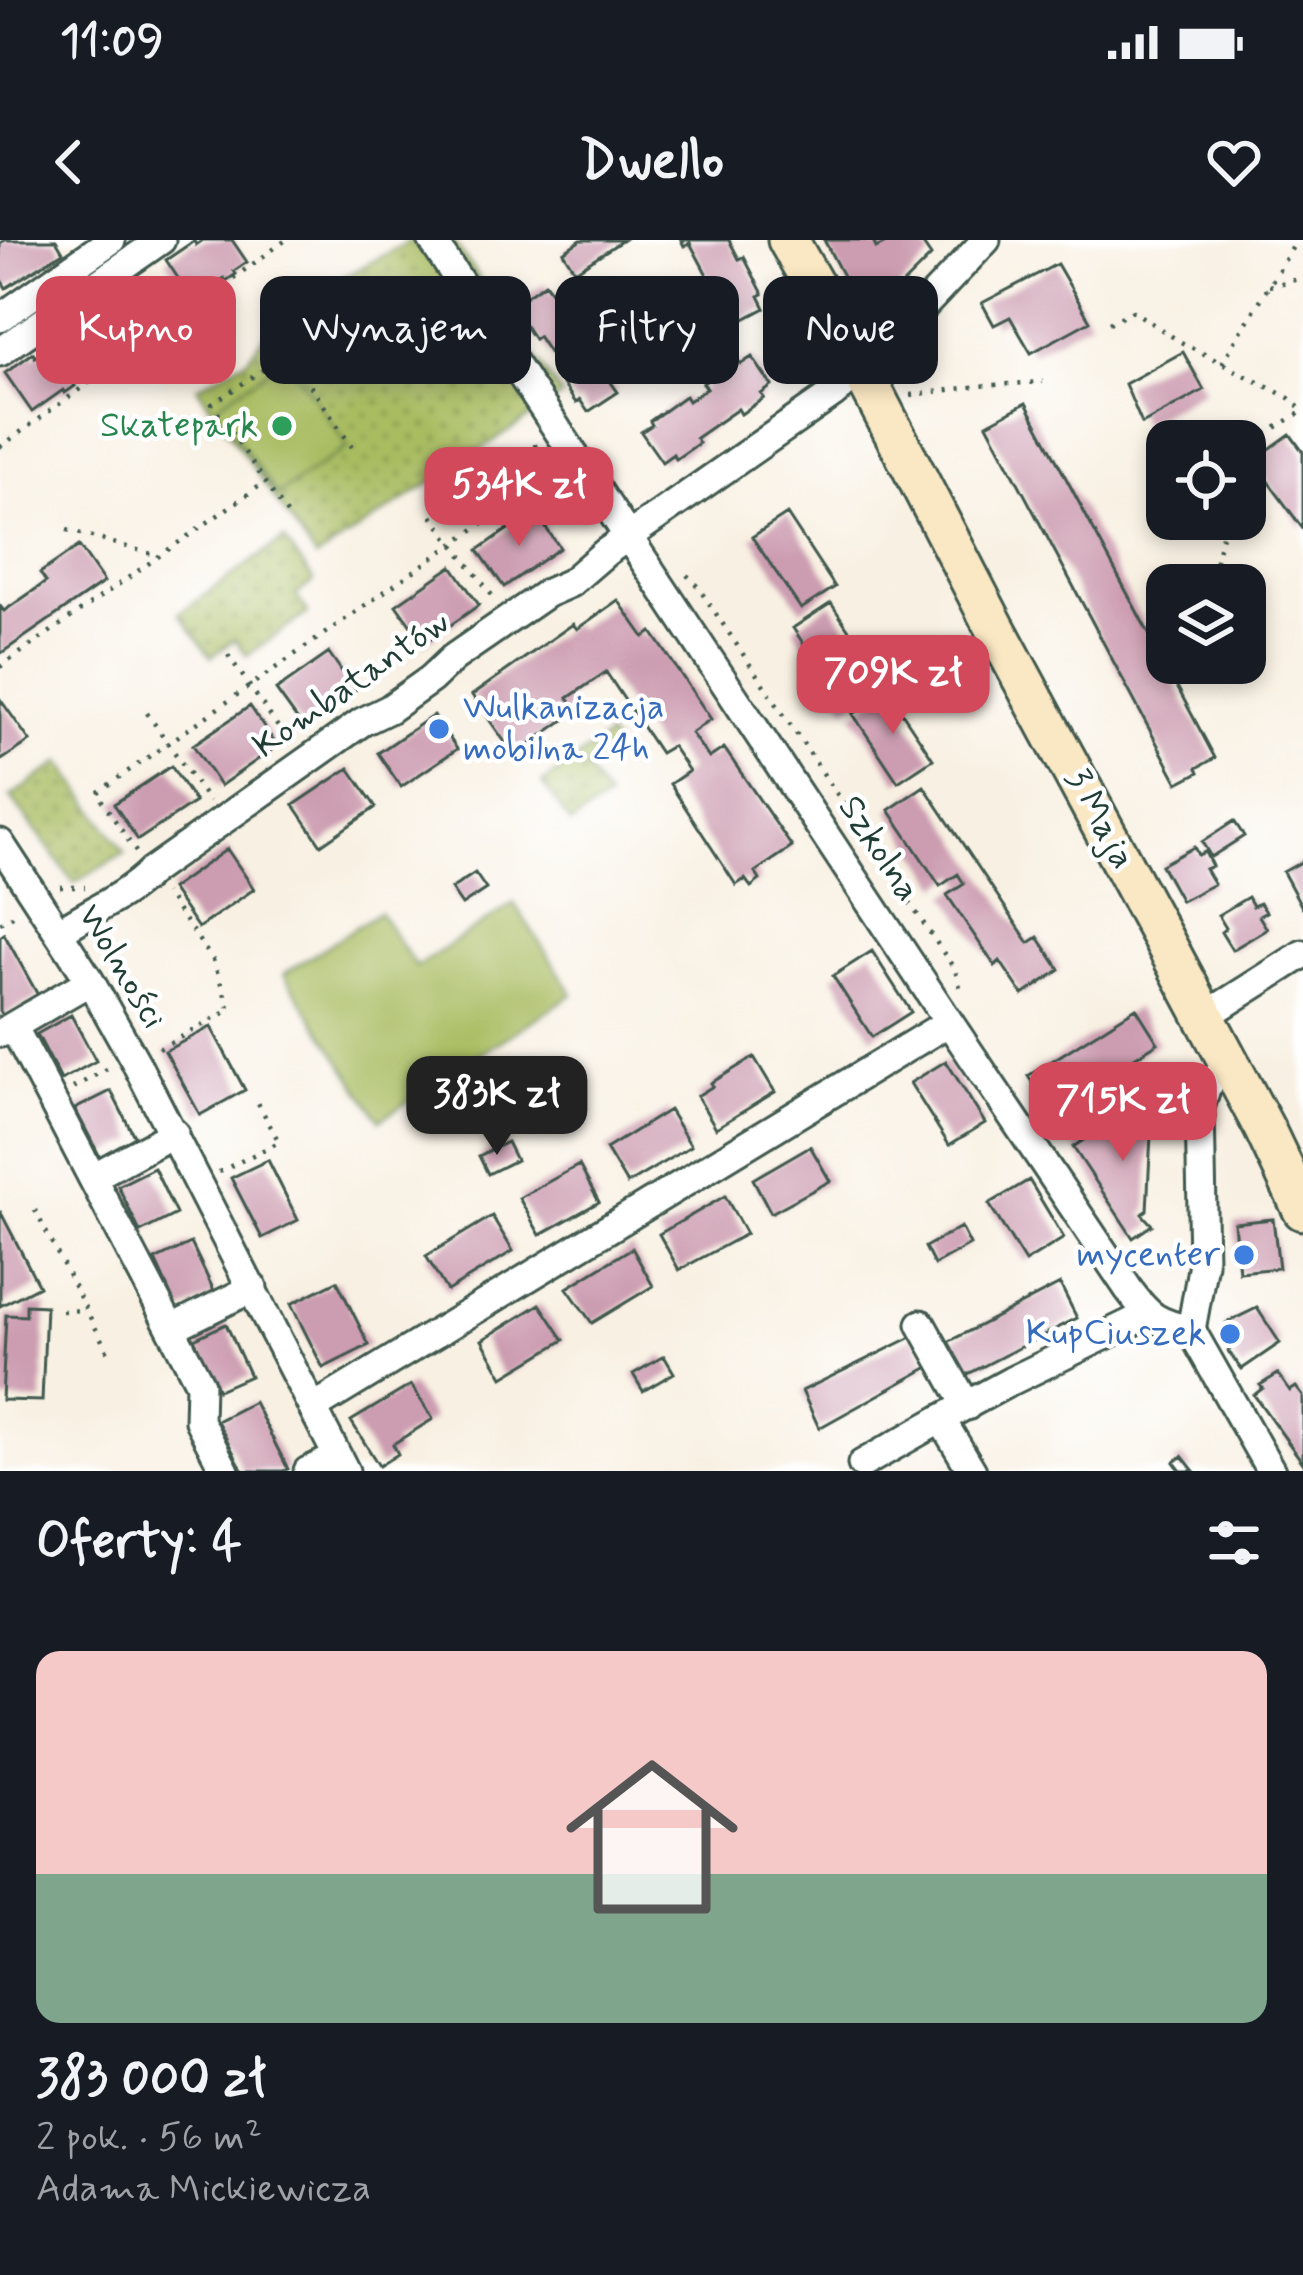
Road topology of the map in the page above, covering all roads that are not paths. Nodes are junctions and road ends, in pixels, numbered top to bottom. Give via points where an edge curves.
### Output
1 (111, 240) edge
2 (161, 240) edge
3 (432, 240) edge
4 (788, 240) edge
5 (986, 240) edge
6 (808, 276) edge
7 (938, 291) edge
8 (0, 317) edge
9 (0, 352) edge
10 (844, 384) edge
11 (869, 384) edge
12 (628, 536) junction
13 (0, 843) edge
14 (59, 932) junction
15 (1303, 954) edge
16 (90, 981) junction
17 (1204, 1017) junction
18 (949, 1022) junction
19 (3, 1032) edge
20 (1228, 1064) junction
21 (174, 1133) junction
22 (93, 1177) junction
23 (1303, 1210) edge
24 (253, 1288) junction
25 (1148, 1315) junction
26 (922, 1324) dead end
27 (172, 1328) junction
28 (1190, 1330) junction
29 (967, 1406) junction
30 (313, 1408) junction
31 (941, 1419) junction
32 (342, 1464) edge
33 (862, 1464) dead end
34 (225, 1471) edge
35 (308, 1471) edge
36 (972, 1471) edge
37 (1271, 1471) edge

1 - 8 street
2 - 9 street
3 - 12 street, Szkolna
4 - 6 main road, 3 Maja
5 - 7 street, Kombatantów
10 - 12 street, Kombatantów
11 - 17 main road, 3 Maja
12 - 14 street, Kombatantów via 132,890
12 - 18 street, Szkolna
13 - 14 street, Wolności
14 - 16 street, Wolności
15 - 17 street
16 - 19 street
16 - 21 street, Wolności
17 - 20 main road, 3 Maja
18 - 25 street, Szkolna
18 - 30 street
19 - 22 street
20 - 23 main road, 3 Maja
20 - 28 street via 1200,1108 1203,1263
21 - 22 street
21 - 24 street, Wolności
22 - 27 street
24 - 27 street
24 - 30 street, Wolności
25 - 28 street
25 - 29 street via 1015,1390
26 - 29 street
27 - 34 street via 200,1384 199,1421
28 - 37 street
29 - 31 street
30 - 32 street, Wolności
31 - 33 street
31 - 36 street
32 - 35 street

